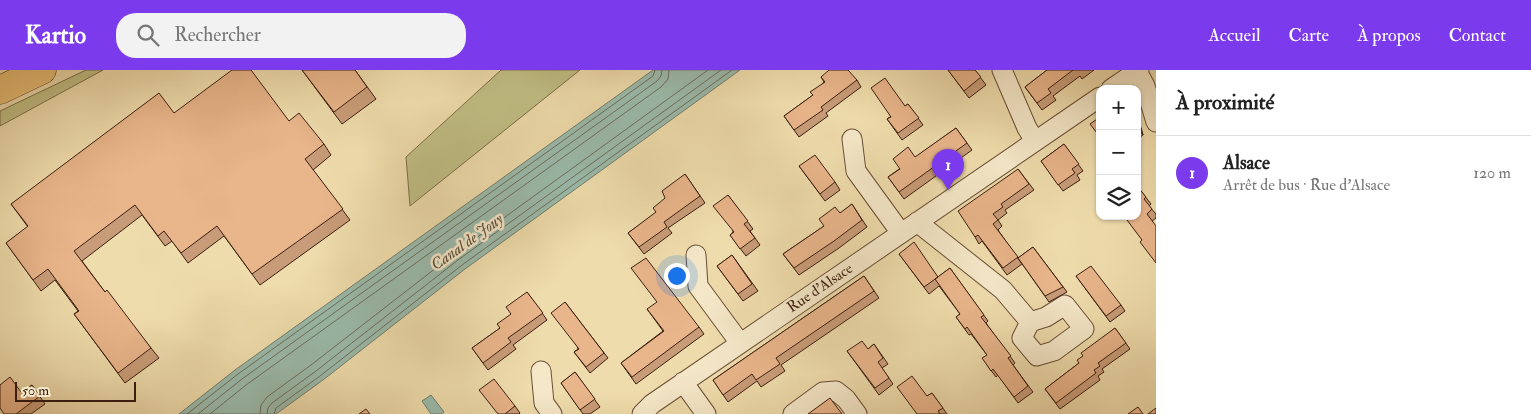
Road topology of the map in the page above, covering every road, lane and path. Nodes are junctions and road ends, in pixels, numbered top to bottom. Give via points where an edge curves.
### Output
1 (42, 70) edge
2 (1002, 70) edge
3 (1138, 71) edge
4 (1117, 85) edge
5 (0, 90) edge
6 (1096, 100) edge
7 (1156, 122) edge
8 (852, 140) dead end
9 (1035, 140) junction
10 (917, 222) junction
11 (900, 233) junction
12 (696, 255) dead end
13 (1030, 322) dead end
14 (740, 343) junction
15 (541, 371) dead end
16 (683, 382) junction
17 (552, 414) edge
18 (642, 414) edge
19 (706, 414) edge
20 (793, 414) edge
21 (857, 414) edge

1 - 5 highway
2 - 9 street
3 - 4 street
3 - 7 street
6 - 9 street, Rue d'Alsace
8 - 11 street via 856,171
9 - 10 street, Rue d'Alsace
10 - 11 street, Rue d'Alsace
10 - 13 street via 1003,290
11 - 14 street, Rue d'Alsace
12 - 14 street via 698,286
14 - 16 street, Rue d'Alsace
15 - 17 street via 544,403
16 - 18 street, Rue d'Alsace
16 - 19 street
20 - 21 street via 823,392 836,391

